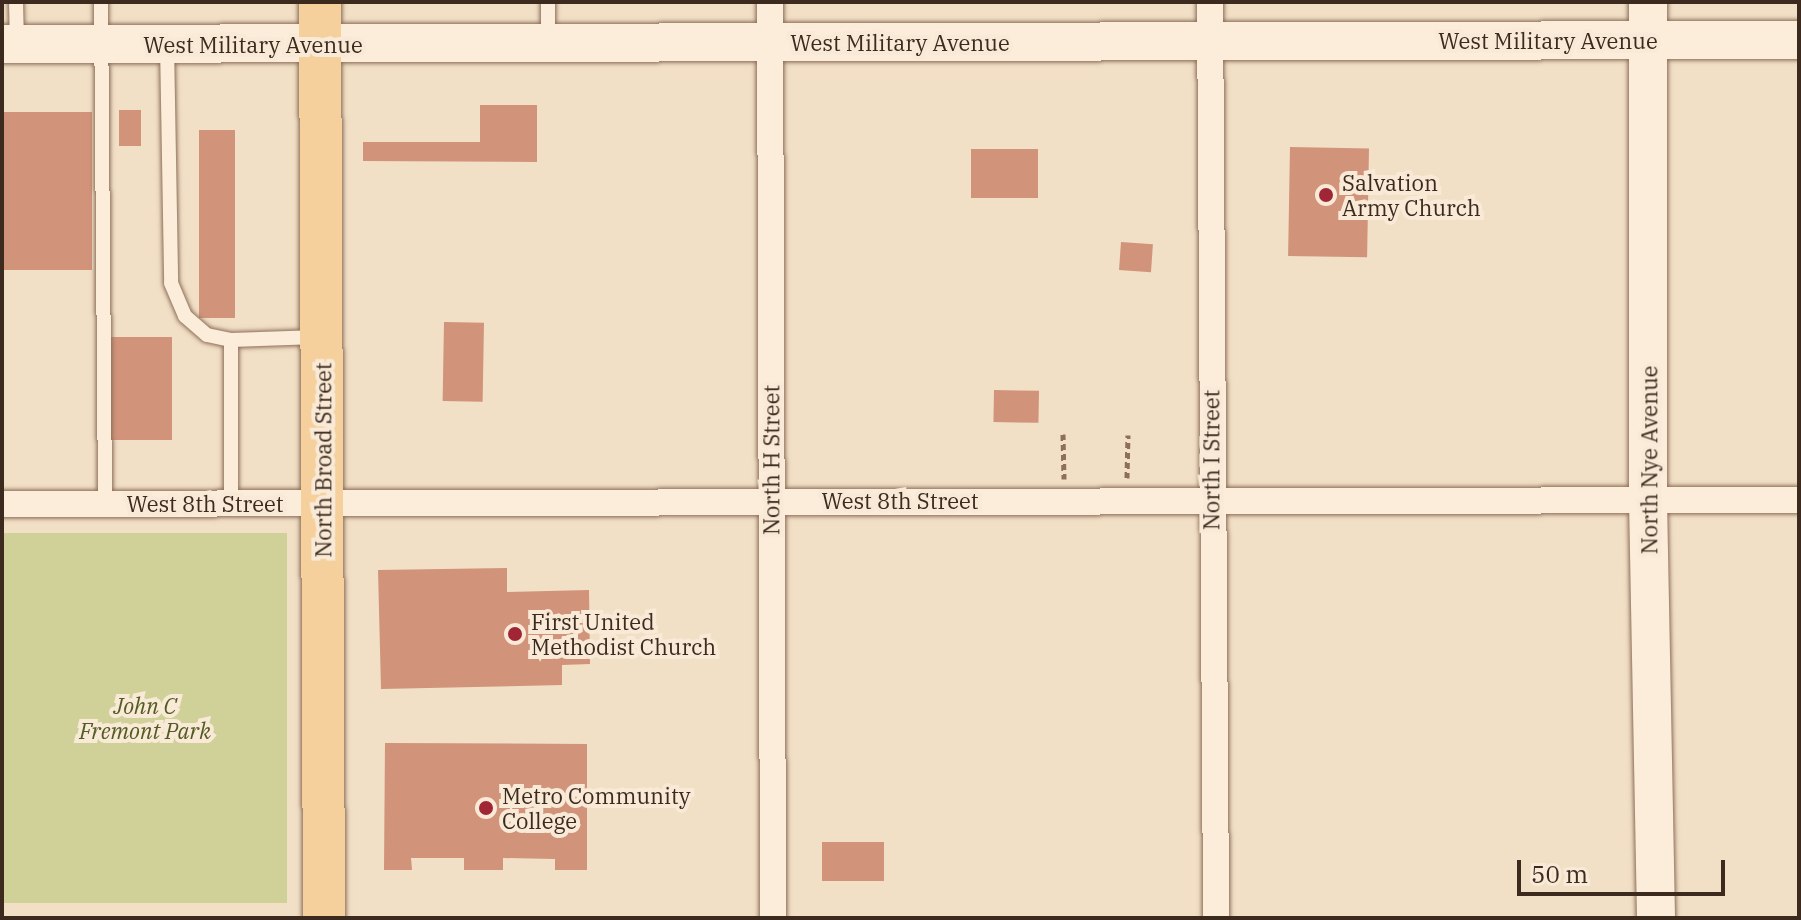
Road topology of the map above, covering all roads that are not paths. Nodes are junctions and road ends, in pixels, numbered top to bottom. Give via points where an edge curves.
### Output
1 (16, 2) edge
2 (101, 2) edge
3 (320, 2) edge
4 (548, 2) edge
5 (770, 2) edge
6 (1210, 2) edge
7 (1648, 2) edge
8 (1648, 40) junction
9 (1799, 40) edge
10 (770, 43) junction
11 (1210, 43) junction
12 (10, 44) edge
13 (167, 44) junction
14 (102, 45) junction
15 (320, 45) junction
16 (548, 45) junction
17 (323, 336) junction
18 (231, 340) junction
19 (1212, 500) junction
20 (1648, 500) junction
21 (1799, 500) edge
22 (772, 501) junction
23 (231, 503) junction
24 (324, 503) junction
25 (2, 504) edge
26 (105, 504) junction
27 (324, 918) edge
28 (773, 918) edge
29 (1216, 918) edge
30 (1656, 918) edge

1 - 12 lane
2 - 14 lane
3 - 15 main road, North Broad Street
4 - 16 lane
5 - 10 street, North H Street
6 - 11 street, North I Street
7 - 8 main road, North Nye Avenue
8 - 9 main road, West Military Avenue
8 - 11 main road, West Military Avenue
8 - 20 main road, North Nye Avenue
10 - 11 main road, West Military Avenue
10 - 16 main road, West Military Avenue
10 - 22 street, North H Street
11 - 19 street, North I Street
12 - 14 main road, West Military Avenue
13 - 14 main road, West Military Avenue
13 - 15 main road, West Military Avenue
13 - 18 lane via 171,283 185,316 207,335
14 - 26 lane
15 - 16 main road, West Military Avenue
15 - 17 main road, North Broad Street
17 - 18 lane
17 - 24 main road, North Broad Street
18 - 23 lane
19 - 20 street, West 8th Street
19 - 22 street, West 8th Street
19 - 29 street, North I Street
20 - 21 street, West 8th Street
20 - 30 main road, North Nye Avenue
22 - 24 street, West 8th Street
22 - 28 street, North H Street
23 - 24 street, West 8th Street
23 - 26 street, West 8th Street
24 - 27 main road, North Broad Street
25 - 26 street, West 8th Street

